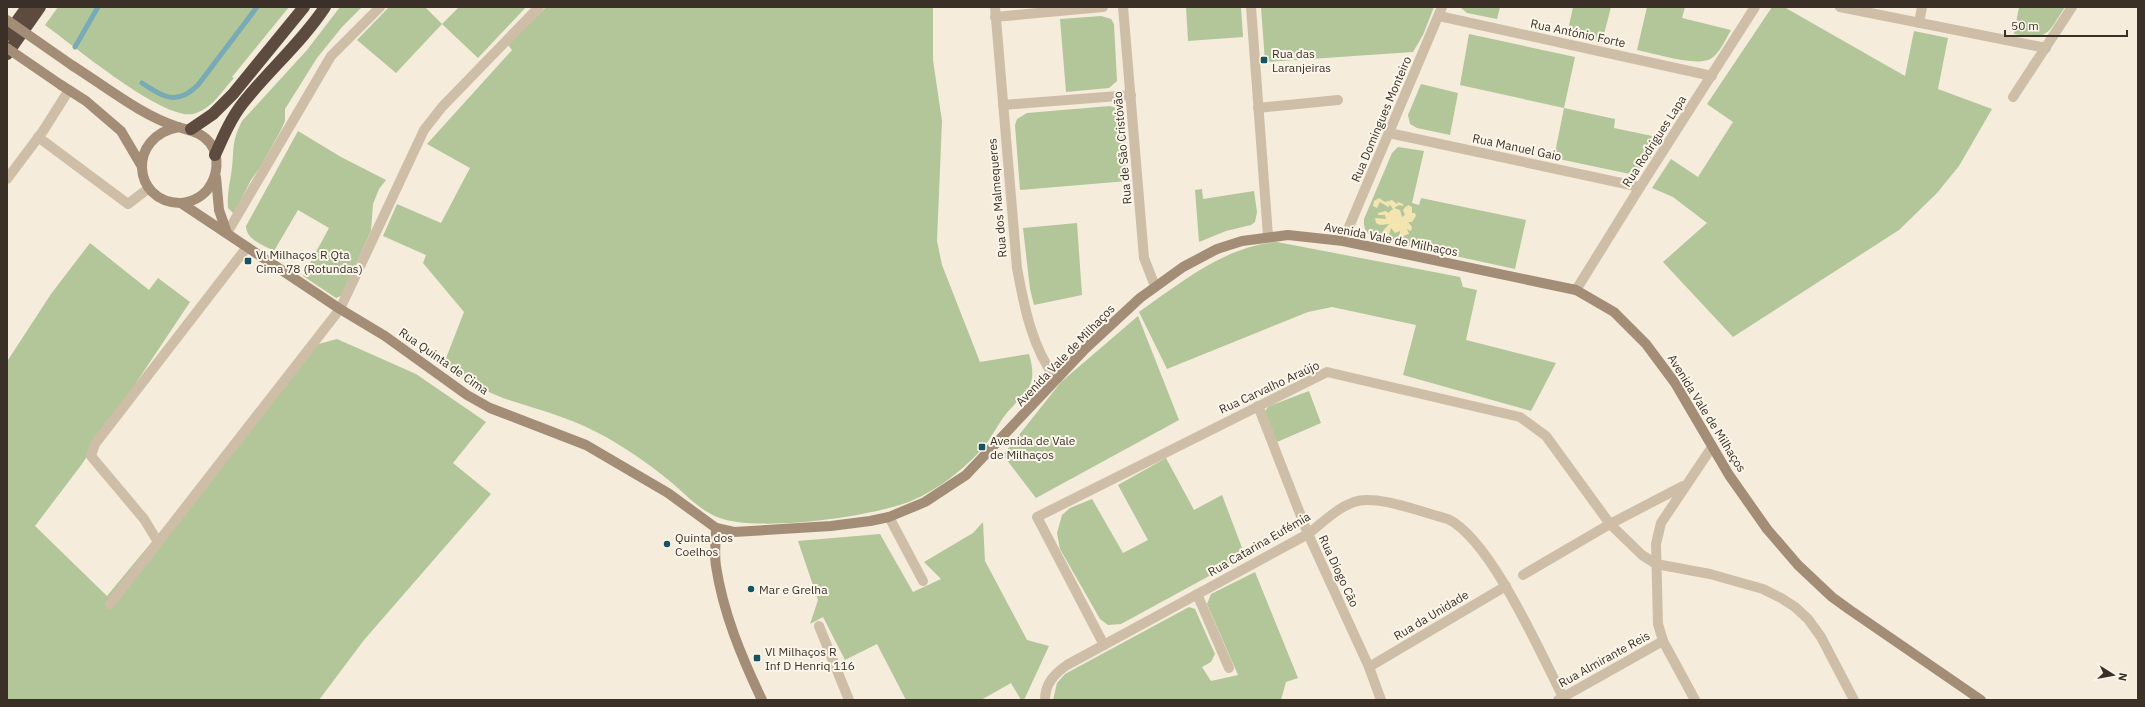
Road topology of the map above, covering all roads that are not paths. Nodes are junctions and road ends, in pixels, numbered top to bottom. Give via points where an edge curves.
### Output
1 (27, 7) edge
2 (40, 7) edge
3 (304, 7) edge
4 (325, 7) edge
5 (380, 7) edge
6 (539, 7) edge
7 (1103, 7) edge
8 (1123, 7) edge
9 (1251, 7) edge
10 (1755, 7) edge
11 (1840, 7) edge
12 (1922, 7) edge
13 (2072, 7) edge
14 (995, 12) edge
15 (1441, 12) edge
16 (7, 20) edge
17 (1919, 23) junction
18 (7, 35) edge
19 (7, 48) edge
20 (2046, 48) junction
21 (7, 54) edge
22 (1712, 76) junction
23 (65, 88) junction
24 (1131, 95) junction
25 (2012, 97) dead end
26 (1338, 100) dead end
27 (1003, 106) junction
28 (1258, 108) junction
29 (185, 128) junction
30 (1389, 133) junction
31 (38, 137) junction
32 (215, 155) junction
33 (141, 165) junction
34 (216, 174) junction
35 (7, 179) edge
36 (1640, 187) junction
37 (149, 188) junction
38 (180, 203) junction
39 (227, 233) junction
40 (1268, 236) junction
41 (1343, 241) junction
42 (247, 247) junction
43 (1155, 286) junction
44 (1576, 290) junction
45 (340, 309) junction
46 (1056, 380) junction
47 (1258, 406) junction
48 (1712, 446) junction
49 (1685, 485) junction
50 (889, 517) junction
51 (1610, 524) junction
52 (716, 528) junction
53 (1308, 534) junction
54 (158, 542) junction
55 (1656, 564) junction
56 (1523, 575) dead end
57 (923, 582) dead end
58 (1506, 586) junction
59 (1197, 594) junction
60 (110, 604) dead end
61 (819, 626) dead end
62 (1663, 641) junction
63 (1104, 645) junction
64 (1369, 667) junction
65 (1229, 668) dead end
66 (1560, 698) edge
67 (762, 700) edge
68 (849, 700) edge
69 (1045, 700) edge
70 (1381, 700) edge
71 (1695, 700) edge
72 (1854, 700) edge
73 (1981, 700) edge

1 - 18 highway
2 - 21 highway
3 - 29 highway via 233,94 213,114
4 - 32 highway via 242,104
5 - 39 street via 331,56
6 - 45 street via 442,107 424,130
7 - 14 street
8 - 24 street, Rua de São Cristóvão
9 - 28 street
10 - 22 street, Rua Rodrigues Lapa
11 - 17 street
12 - 17 street
13 - 20 street
14 - 27 street, Rua dos Malmequeres
15 - 22 street, Rua António Forte
15 - 30 street, Rua Domingues Monteiro
16 - 29 street, bridge via 155,118
17 - 20 street
19 - 23 street, bridge
20 - 25 street
22 - 36 street, Rua Rodrigues Lapa
23 - 31 street
23 - 33 street via 86,101 121,131
24 - 27 street
24 - 43 street, Rua de São Cristóvão via 1144,258
26 - 28 street
27 - 46 street, Rua dos Malmequeres via 1012,231 1024,305 1038,347 1047,368
28 - 40 street
29 - 32 street via 202,135
29 - 33 street via 167,129 157,135 143,153
30 - 36 street, Rua Manuel Gaio
30 - 41 street, Rua Domingues Monteiro
31 - 35 street
31 - 37 street via 128,204
32 - 34 street
33 - 37 street via 143,177
34 - 38 street via 206,192 194,200
34 - 39 street via 219,210
36 - 44 street, Rua Rodrigues Lapa
37 - 38 street via 163,199
38 - 39 street, Rua Quinta de Cima
39 - 42 street, Rua Quinta de Cima
40 - 41 street, Avenida Vale de Milhaços via 1303,236
40 - 43 street, Avenida Vale de Milhaços via 1217,249
41 - 44 street, Avenida Vale de Milhaços
42 - 45 street, Rua Quinta de Cima
42 - 54 street via 95,444 91,456 144,519
43 - 46 street, Avenida Vale de Milhaços via 1090,344
44 - 48 street, Avenida Vale de Milhaços via 1614,312 1646,344 1675,383
45 - 52 street, Rua Quinta de Cima via 385,336 467,395 490,408 586,445 668,494
45 - 54 street
46 - 50 street, Avenida Vale de Milhaços via 966,475 925,502
47 - 51 street, Rua Carvalho Araújo via 1327,372 1520,417 1546,436
47 - 53 street, Rua Diogo Cão
47 - 63 street, Rua Carvalho Araújo via 1037,517
48 - 49 street
48 - 73 street, Avenida Vale de Milhaços via 1767,529 1798,566 1850,610
49 - 51 street
49 - 55 street via 1661,523 1656,544
50 - 52 street, Avenida Vale de Milhaços via 831,526 772,531 734,532
50 - 57 street
51 - 55 street, Rua Carvalho Araújo via 1642,555
51 - 56 street
52 - 67 street via 716,565 722,594 745,663
53 - 58 street, Rua Catarina Eufémia via 1344,507 1369,500 1448,519 1469,534
53 - 59 street, Rua Catarina Eufémia
53 - 64 street, Rua Diogo Cão
54 - 60 street
55 - 62 street via 1658,624
55 - 72 street via 1710,574 1763,589 1796,607 1821,637
58 - 64 street, Rua da Unidade
58 - 66 street, Rua Catarina Eufémia
59 - 63 street, Rua Catarina Eufémia
59 - 65 street
61 - 68 street
62 - 66 street, Rua Almirante Reis
62 - 71 street
63 - 69 street, Rua Catarina Eufémia via 1058,671 1049,683
64 - 70 street, Rua Diogo Cão

